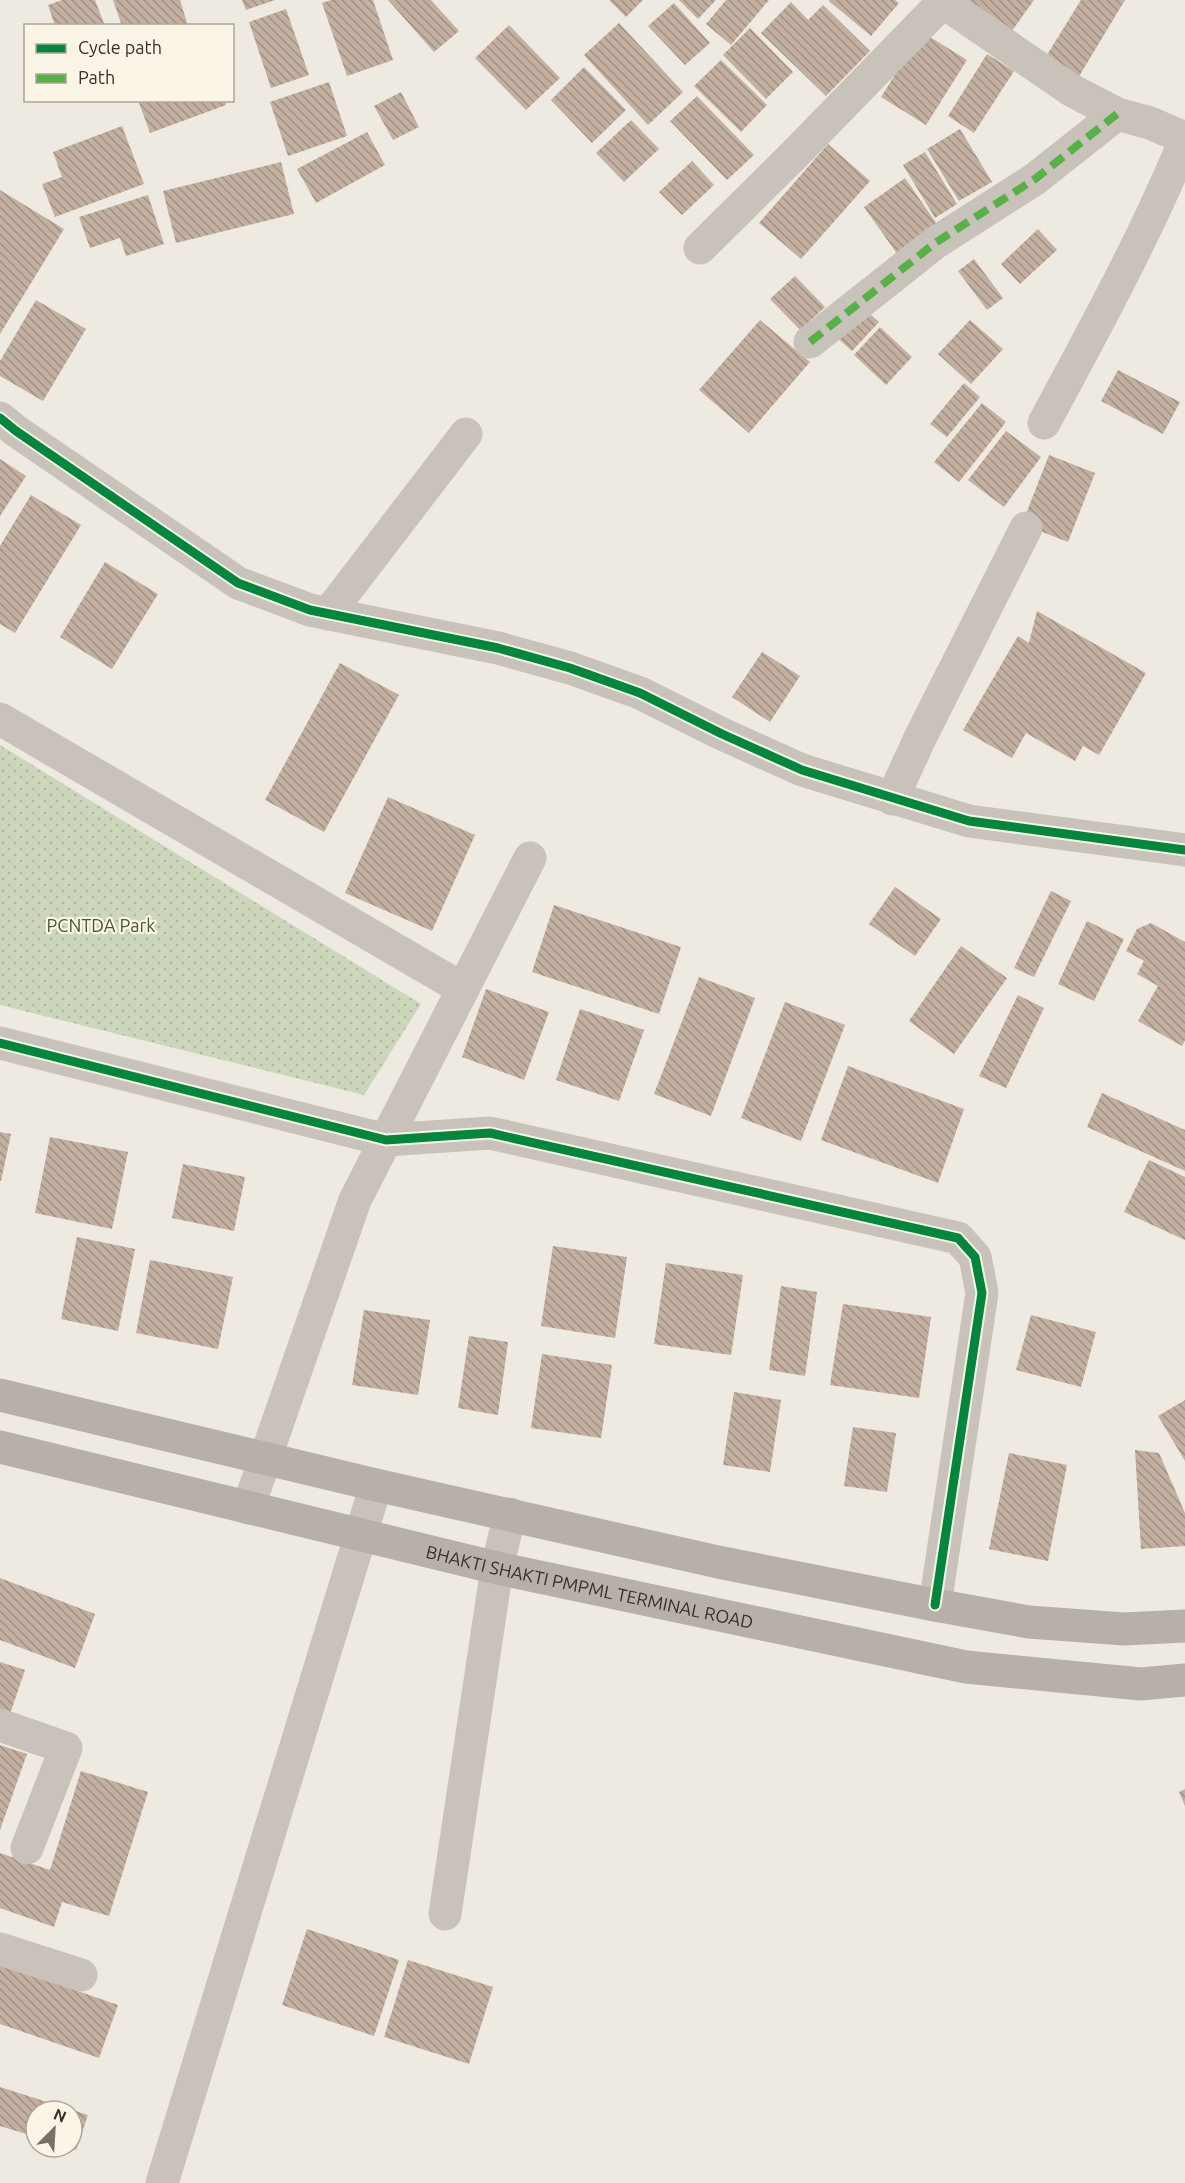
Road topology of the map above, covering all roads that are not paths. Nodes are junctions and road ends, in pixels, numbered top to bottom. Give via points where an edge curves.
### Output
1 (941, 1) edge
2 (1117, 114) junction
3 (1185, 139) edge
4 (700, 248) dead end
5 (810, 342) dead end
6 (0, 418) edge
7 (1044, 423) dead end
8 (466, 434) dead end
9 (1026, 528) dead end
10 (328, 614) junction
11 (0, 718) edge
12 (892, 799) junction
13 (1185, 850) edge
14 (530, 858) dead end
15 (463, 989) junction
16 (0, 1043) edge
17 (386, 1140) junction
18 (0, 1395) edge
19 (0, 1448) edge
20 (266, 1458) junction
21 (376, 1485) junction
22 (248, 1508) junction
23 (510, 1514) junction
24 (360, 1536) junction
25 (497, 1568) junction
26 (935, 1605) junction
27 (1185, 1626) edge
28 (1185, 1680) edge
29 (0, 1725) edge
30 (27, 1848) dead end
31 (445, 1914) dead end
32 (0, 1949) edge
33 (81, 1975) dead end
34 (162, 2183) edge

1 - 2 street via 1071,90
1 - 4 street via 795,155
2 - 3 street
2 - 5 street via 1035,179 935,243
3 - 7 street via 1126,269
6 - 10 street via 238,583
8 - 10 street
9 - 12 street
10 - 12 street via 498,648 570,668 640,693 802,770
11 - 15 street
12 - 13 street via 969,821
14 - 15 street
15 - 17 street
16 - 17 street
17 - 20 street via 355,1200
17 - 26 street via 490,1133 957,1238 975,1257 982,1293
18 - 20 main road
19 - 22 main road, BHAKTI SHAKTI PMPML TERMINAL ROAD
20 - 21 main road
20 - 22 street
21 - 23 main road
21 - 24 street
22 - 24 main road, BHAKTI SHAKTI PMPML TERMINAL ROAD
23 - 25 street
23 - 26 main road via 718,1562
24 - 25 main road, BHAKTI SHAKTI PMPML TERMINAL ROAD
24 - 34 street
25 - 28 main road, BHAKTI SHAKTI PMPML TERMINAL ROAD via 966,1667 1141,1683
25 - 31 street
26 - 27 main road via 1029,1622 1124,1629
29 - 30 street via 66,1748
32 - 33 street

